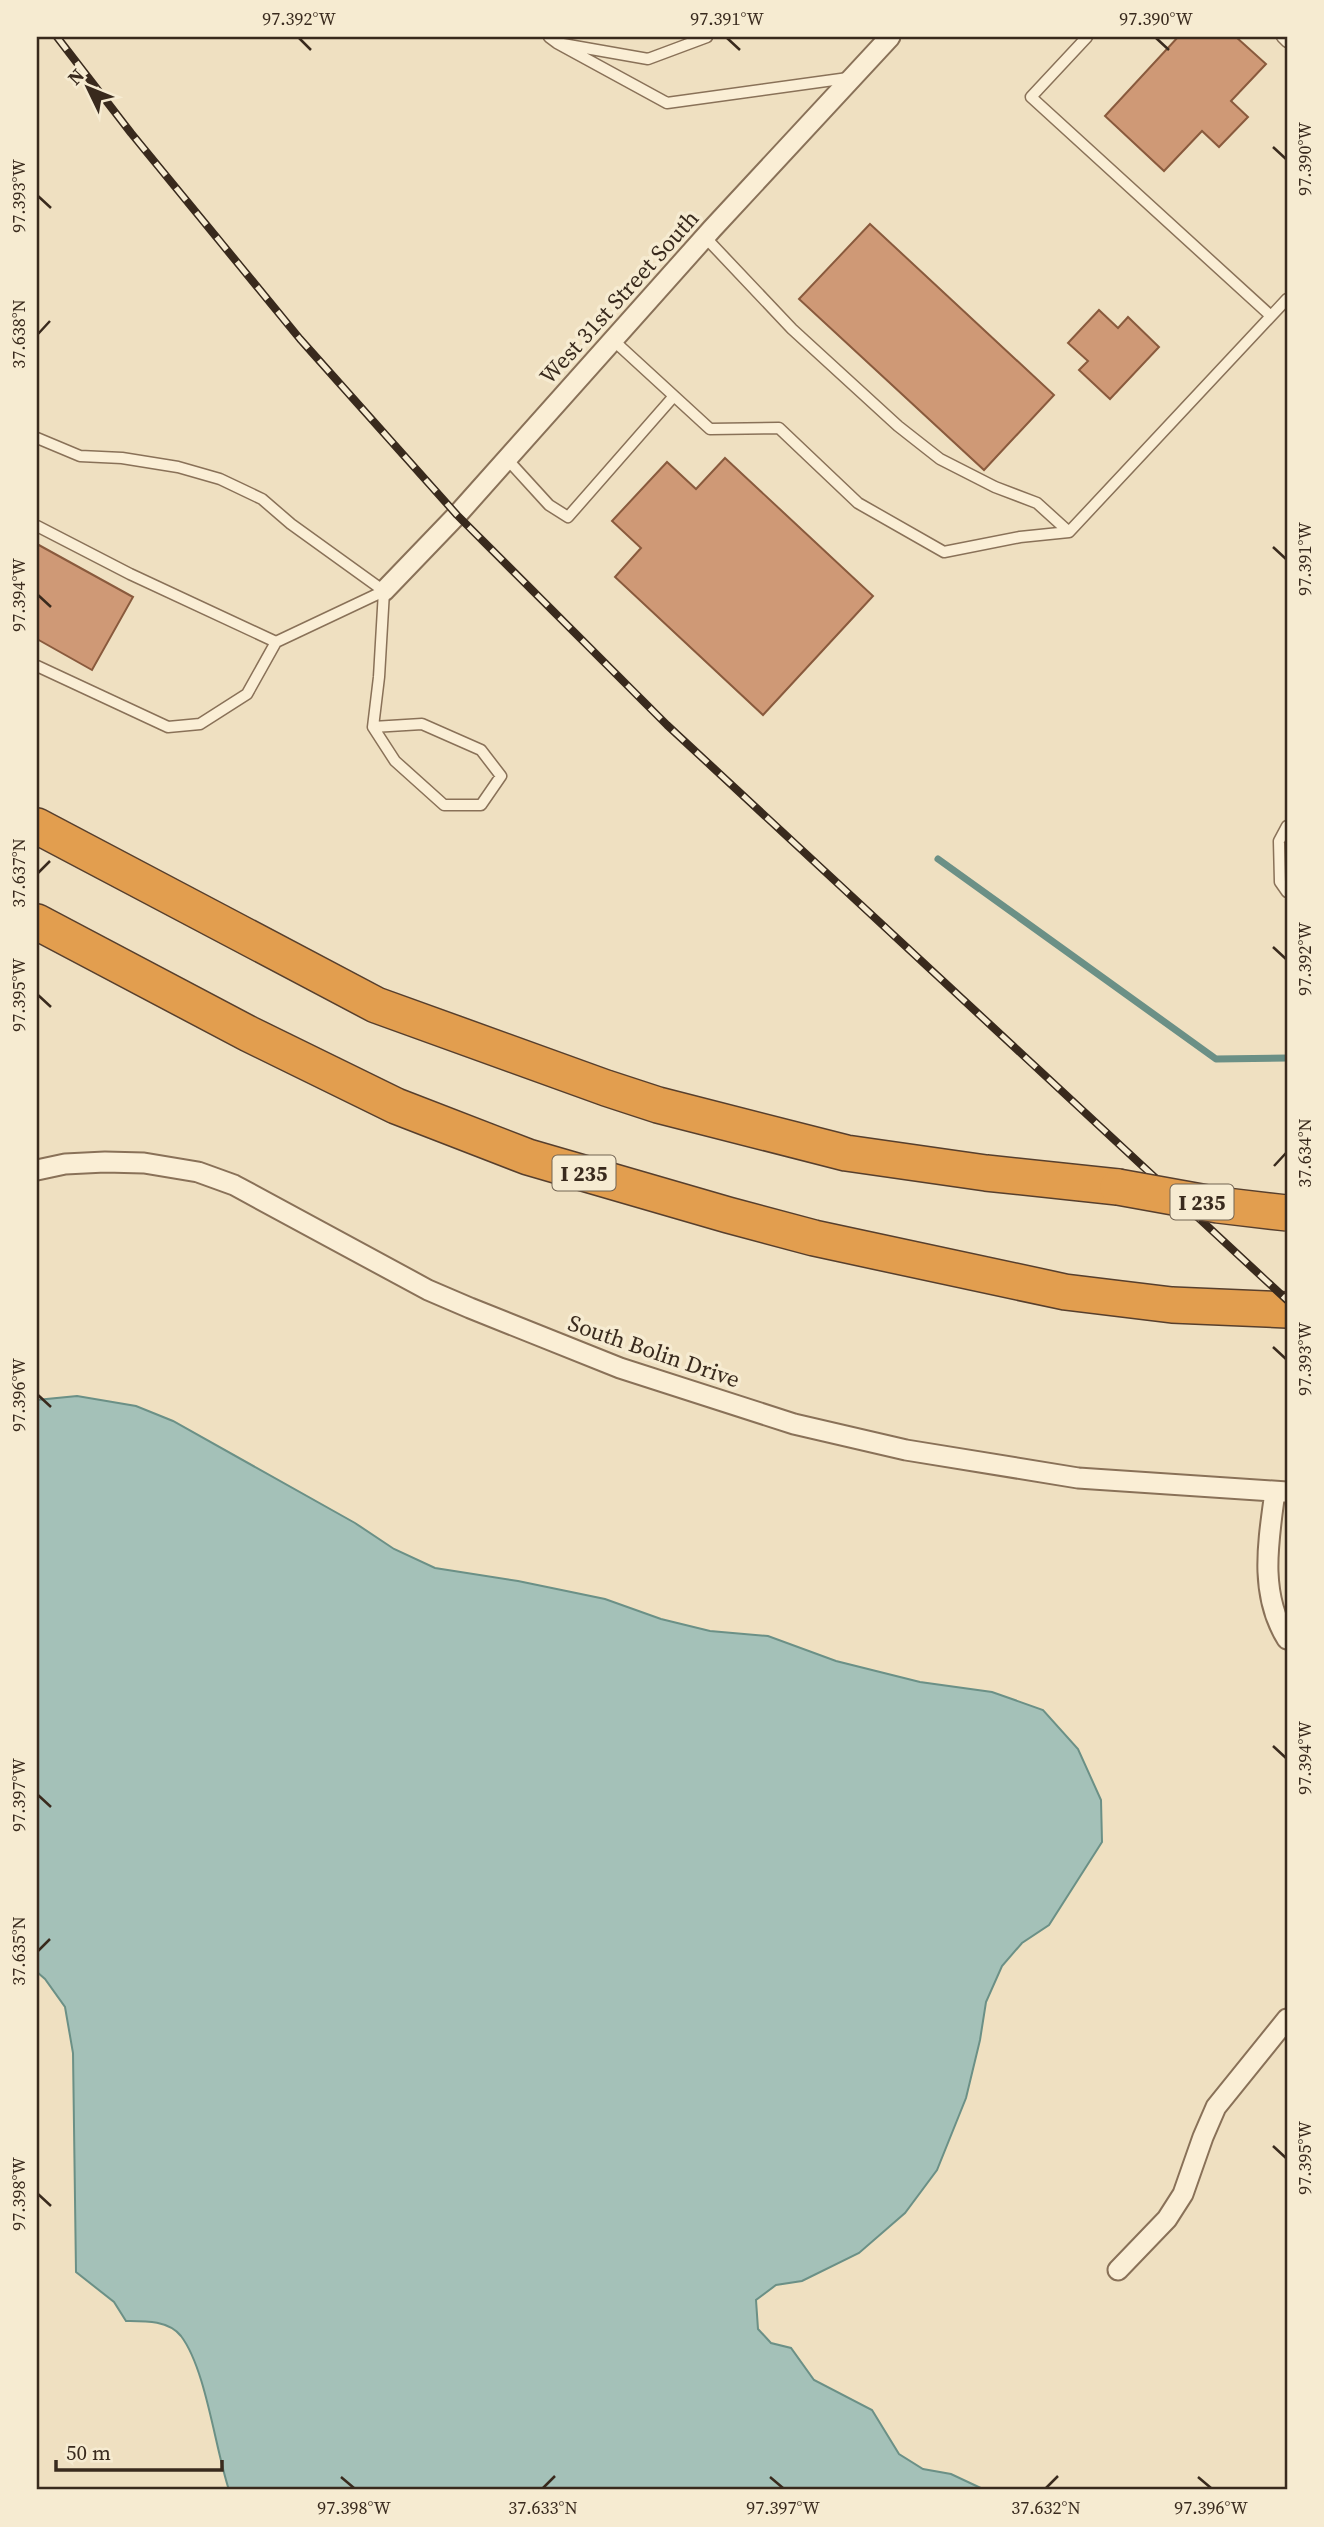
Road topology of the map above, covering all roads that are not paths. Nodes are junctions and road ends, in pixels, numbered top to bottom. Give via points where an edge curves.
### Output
1 (707, 37) edge
2 (890, 37) edge
3 (1087, 37) edge
4 (1282, 37) edge
5 (553, 40) edge
6 (1287, 42) edge
7 (852, 78) junction
8 (705, 237) junction
9 (1287, 299) edge
10 (1270, 316) junction
11 (613, 340) junction
12 (674, 396) junction
13 (37, 438) edge
14 (507, 459) junction
15 (37, 526) edge
16 (1069, 532) junction
17 (384, 591) junction
18 (276, 642) junction
19 (37, 666) edge
20 (373, 727) junction
21 (37, 826) edge
22 (1287, 826) edge
23 (1287, 892) edge
24 (37, 922) edge
25 (37, 1170) edge
26 (1287, 1213) edge
27 (1287, 1310) edge
28 (1281, 1492) edge
29 (1287, 1639) edge
30 (1287, 2019) edge
31 (1118, 2270) dead end

1 - 5 lane via 648,59
2 - 7 street, West 31st Street South
3 - 10 lane via 1031,97
4 - 6 lane
5 - 7 lane via 667,103
7 - 8 street, West 31st Street South
8 - 11 street, West 31st Street South
8 - 16 lane via 792,329 898,426 940,459 1037,503
9 - 10 lane
10 - 16 lane
11 - 12 lane
11 - 14 street, West 31st Street South
12 - 14 lane via 568,517 549,505
12 - 16 lane via 710,429 779,428 858,503 944,552
13 - 17 lane via 80,456 122,457 220,479 262,499
14 - 17 street, West 31st Street South
15 - 18 lane
17 - 18 lane
17 - 20 lane
18 - 19 lane via 247,694 200,724 168,727
20 - 20 lane via 395,761 444,805 481,805 501,776 481,750 422,724
21 - 26 highway, I 235, bridge via 376,1005 658,1105 846,1153
22 - 23 lane via 1279,841 1280,882
24 - 27 highway, I 235 via 396,1106 528,1157 814,1238 1065,1292 1171,1305
25 - 28 street, South Bolin Drive via 105,1162 198,1172 234,1185 428,1290 620,1368 794,1423 906,1450 1078,1478
28 - 29 street via 1269,1538 1267,1573 1271,1605
30 - 31 street via 1216,2107 1183,2193 1167,2219

